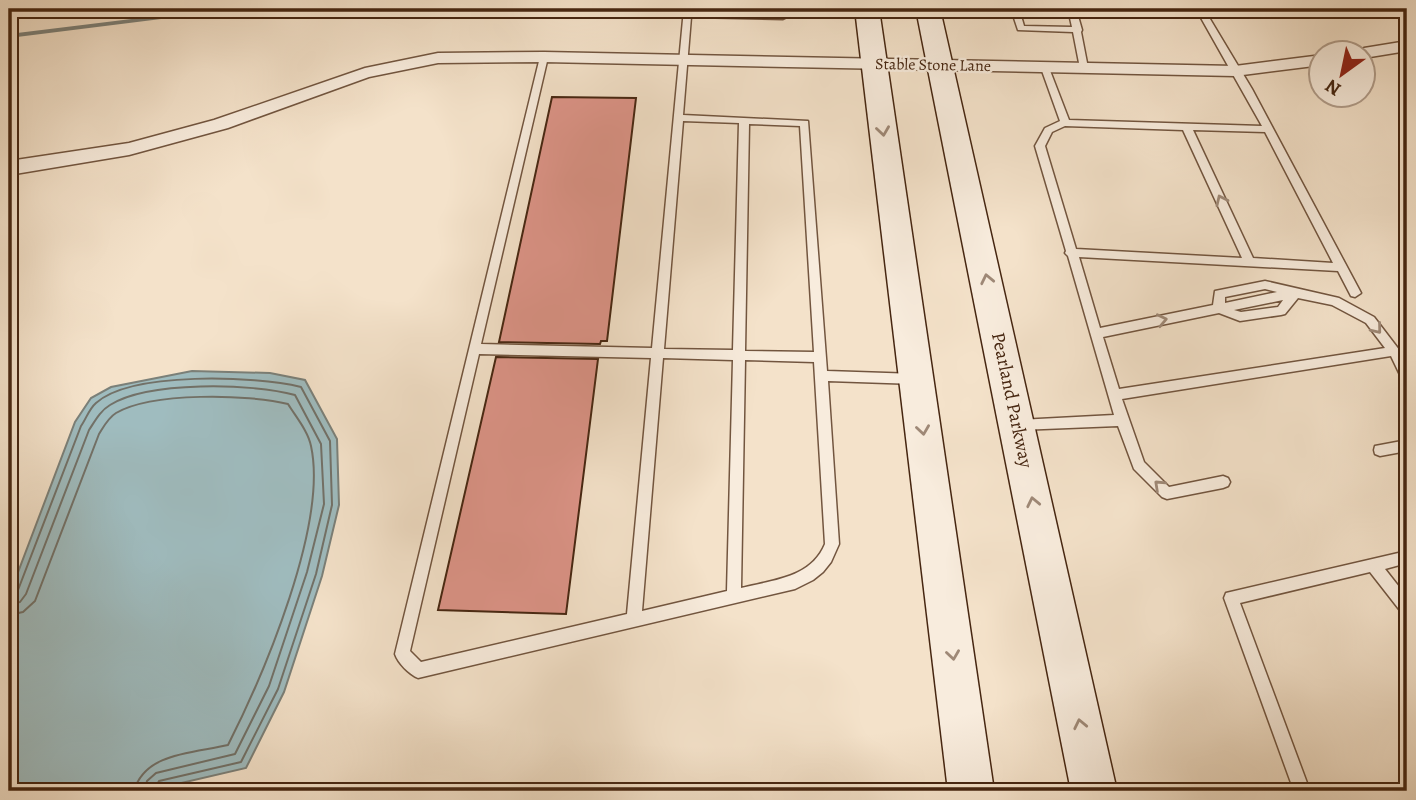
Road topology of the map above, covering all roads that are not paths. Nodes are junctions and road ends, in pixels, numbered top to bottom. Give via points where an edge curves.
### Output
1 (799, 9) edge
2 (867, 9) edge
3 (928, 9) edge
4 (1015, 9) edge
5 (1072, 9) edge
6 (1200, 9) edge
7 (688, 11) edge
8 (1078, 30) junction
9 (1407, 46) edge
10 (1378, 51) edge
11 (544, 57) junction
12 (682, 60) junction
13 (1308, 62) edge
14 (874, 64) junction
15 (941, 66) junction
16 (1045, 68) junction
17 (1084, 68) junction
18 (1235, 71) junction
19 (677, 118) junction
20 (744, 121) junction
21 (1065, 123) junction
22 (1187, 127) junction
23 (1268, 130) junction
24 (9, 169) edge
25 (1070, 253) junction
26 (1249, 262) junction
27 (1341, 267) junction
28 (1355, 293) dead end
29 (1095, 334) junction
30 (475, 349) junction
31 (1394, 351) junction
32 (657, 353) junction
33 (739, 355) junction
34 (820, 357) junction
35 (822, 376) junction
36 (1407, 378) edge
37 (916, 379) junction
38 (1114, 395) junction
39 (1122, 419) junction
40 (1017, 425) junction
41 (1407, 445) edge
42 (1380, 450) dead end
43 (1223, 482) dead end
44 (1407, 557) edge
45 (1373, 565) junction
46 (734, 597) junction
47 (1407, 608) edge
48 (635, 619) junction
49 (971, 791) edge
50 (1094, 791) edge
51 (1302, 791) edge

1 - 7 lane via 783,17
2 - 14 main road
3 - 15 main road, Pearland Parkway
4 - 8 lane via 1021,28
5 - 8 lane
6 - 18 lane
7 - 12 lane
8 - 17 lane
9 - 10 street
11 - 12 street, Stable Stone Lane
11 - 24 street, Stable Stone Lane via 438,58 365,73 221,124 130,149
11 - 30 lane
12 - 14 street, Stable Stone Lane
12 - 19 lane
13 - 18 street, Stable Stone Lane
14 - 15 street, Stable Stone Lane
14 -> 37 main road
15 - 16 street, Stable Stone Lane
40 -> 15 main road, Pearland Parkway
16 - 17 street, Stable Stone Lane
16 - 21 lane
17 - 18 street, Stable Stone Lane
18 - 23 lane
19 - 20 lane
19 - 32 lane
20 - 33 lane
20 - 34 lane via 805,123
21 - 22 lane
21 - 25 lane via 1044,132 1040,146
22 - 23 lane
26 -> 22 lane
23 - 27 lane
25 - 26 lane
25 - 29 lane
26 - 27 lane
27 - 28 lane
29 -> 31 lane via 1295,293 1335,301 1370,320
29 - 38 lane
30 - 32 lane
30 - 48 lane via 402,654 418,670
31 - 36 lane
31 - 38 lane
32 - 33 lane
32 - 48 lane
33 - 34 lane
33 - 46 lane
34 - 35 lane
35 - 37 lane
35 - 46 lane via 832,544 827,559 815,572 795,582
37 -> 49 main road
38 - 39 lane
39 - 40 lane
43 -> 39 lane via 1167,493 1139,466
50 -> 40 main road, Pearland Parkway
41 - 42 lane
44 - 45 lane
45 - 47 lane
45 - 51 lane via 1231,598
46 - 48 lane

